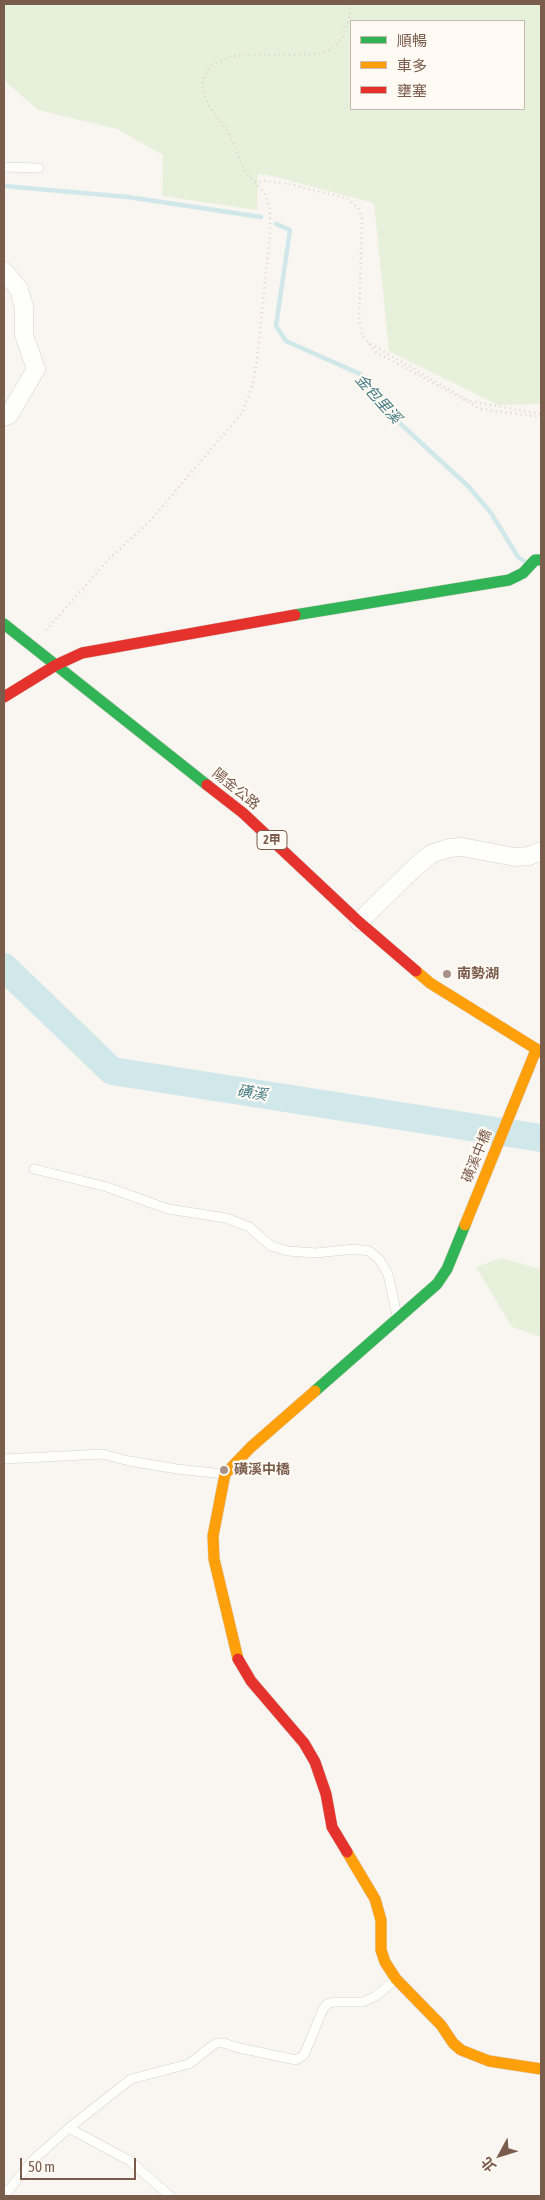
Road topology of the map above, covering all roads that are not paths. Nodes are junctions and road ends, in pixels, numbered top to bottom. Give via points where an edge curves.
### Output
1 (4, 167) edge
2 (39, 168) dead end
3 (4, 271) edge
4 (4, 417) edge
5 (538, 560) edge
6 (4, 624) edge
7 (56, 665) junction
8 (4, 697) edge
9 (541, 851) edge
10 (359, 922) junction
11 (539, 1051) edge
12 (34, 1169) dead end
13 (397, 1319) junction
14 (4, 1459) edge
15 (225, 1474) junction
16 (396, 1979) junction
17 (541, 2069) edge
18 (68, 2128) junction
19 (4, 2196) edge
20 (170, 2196) edge

1 - 2 lane
3 - 4 street via 19,289 24,307 24,335 36,369
5 - 7 street via 509,580 82,653
6 - 7 street, 陽金公路 / 2甲
7 - 8 street
7 - 10 street, 陽金公路 / 2甲 via 243,813
9 - 10 street via 529,856 514,856 462,847 431,854
10 - 11 street, 陽金公路 / 2甲 via 430,983
11 - 13 street, 磺溪中橋 via 447,1269 437,1284
12 - 13 lane via 106,1187 168,1209 226,1218 249,1226 271,1246 288,1251 369,1250 379,1258 388,1274
13 - 15 street, 磺溪中橋 via 251,1447
14 - 15 lane via 102,1454 158,1466
15 - 16 street via 213,1536 214,1559 239,1661 251,1682 304,1742 315,1762 326,1794 332,1827 375,1899 381,1920 381,1950
16 - 17 street via 461,2050 489,2061
16 - 18 lane via 376,1996 363,2002 328,2004 304,2054 296,2060 235,2048 224,2042 216,2043 189,2064 132,2079
18 - 19 lane via 32,2161
18 - 20 lane via 130,2162

